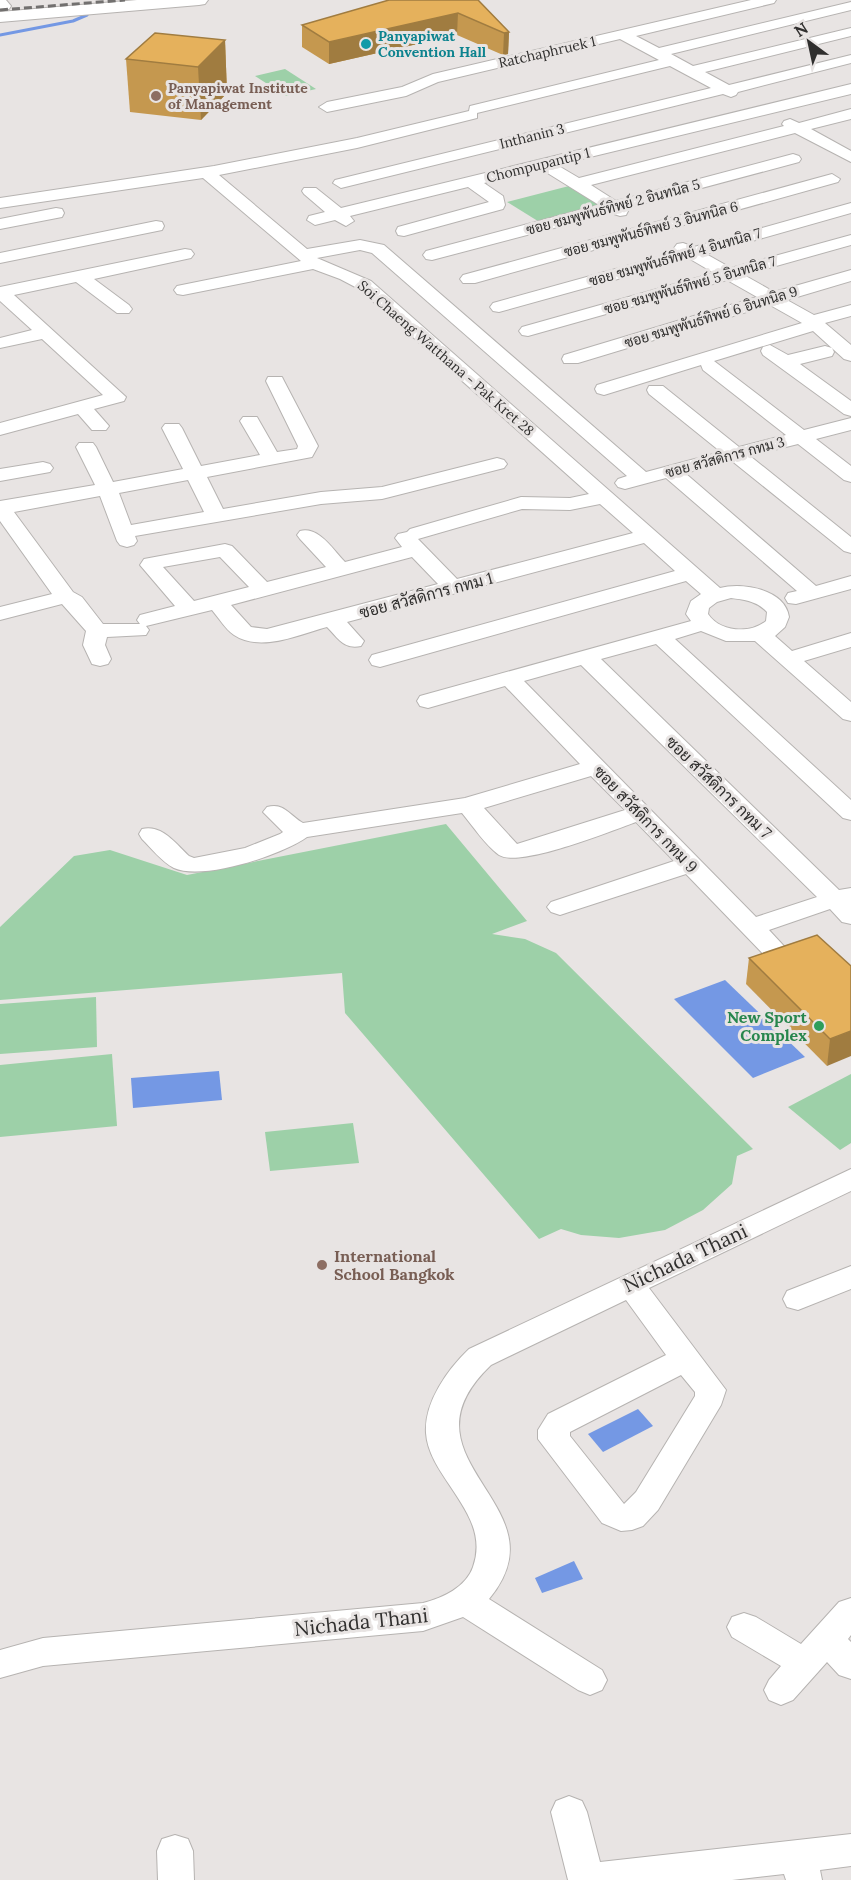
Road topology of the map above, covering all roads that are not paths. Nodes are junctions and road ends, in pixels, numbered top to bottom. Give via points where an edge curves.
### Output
1 (76, 0) edge
2 (199, 0) edge
3 (769, 0) edge
4 (851, 6) edge
5 (1, 8) edge
6 (851, 32) edge
7 (623, 35) junction
8 (657, 53) junction
9 (851, 59) edge
10 (672, 61) junction
11 (692, 71) junction
12 (851, 88) edge
13 (726, 90) junction
14 (327, 107) dead end
15 (763, 110) junction
16 (851, 114) edge
17 (798, 128) junction
18 (753, 139) junction
19 (851, 141) edge
20 (831, 147) junction
21 (851, 157) edge
22 (545, 164) junction
23 (803, 164) junction
24 (206, 172) junction
25 (472, 182) junction
26 (841, 182) edge
27 (340, 183) dead end
28 (577, 184) junction
29 (310, 191) dead end
30 (0, 203) edge
31 (613, 206) junction
32 (851, 208) edge
33 (56, 213) dead end
34 (144, 213) dead end
35 (338, 214) junction
36 (315, 220) dead end
37 (0, 224) edge
38 (156, 226) junction
39 (650, 229) junction
40 (404, 231) dead end
41 (363, 234) dead end
42 (851, 240) edge
43 (691, 252) junction
44 (185, 254) junction
45 (432, 255) dead end
46 (0, 258) edge
47 (309, 259) junction
48 (198, 267) dead end
49 (726, 273) junction
50 (851, 275) edge
51 (79, 276) junction
52 (469, 279) dead end
53 (183, 290) dead end
54 (0, 292) edge
55 (771, 298) junction
56 (499, 306) dead end
57 (123, 309) dead end
58 (20, 310) junction
59 (851, 310) edge
60 (0, 315) edge
61 (814, 323) junction
62 (528, 331) dead end
63 (45, 333) junction
64 (0, 343) edge
65 (490, 346) junction
66 (825, 352) dead end
67 (851, 355) edge
68 (447, 357) junction
69 (571, 359) dead end
70 (710, 366) dead end
71 (275, 381) dead end
72 (604, 389) dead end
73 (656, 390) dead end
74 (554, 402) junction
75 (83, 408) junction
76 (851, 410) edge
77 (510, 413) junction
78 (250, 421) dead end
79 (851, 424) edge
80 (99, 426) dead end
81 (172, 428) dead end
82 (0, 429) edge
83 (801, 437) junction
84 (86, 447) dead end
85 (736, 454) junction
86 (272, 460) junction
87 (497, 464) dead end
88 (43, 468) dead end
89 (670, 471) junction
90 (195, 474) junction
91 (0, 476) edge
92 (851, 476) edge
93 (641, 478) junction
94 (108, 489) junction
95 (602, 492) junction
96 (0, 507) edge
97 (216, 515) junction
98 (307, 535) dead end
99 (649, 535) junction
100 (412, 539) junction
101 (851, 548) edge
102 (340, 569) junction
103 (690, 573) junction
104 (851, 582) edge
105 (454, 588) junction
106 (263, 590) junction
107 (813, 594) junction
108 (715, 595) junction
109 (65, 597) junction
110 (217, 602) junction
111 (772, 604) junction
112 (189, 609) junction
113 (0, 614) edge
114 (332, 619) junction
115 (703, 624) junction
116 (97, 631) junction
117 (760, 634) junction
118 (661, 637) junction
119 (353, 640) dead end
120 (851, 640) edge
121 (587, 658) junction
122 (100, 659) dead end
123 (789, 659) junction
124 (380, 660) dead end
125 (510, 679) junction
126 (428, 701) dead end
127 (846, 704) edge
128 (596, 767) junction
129 (468, 805) junction
130 (275, 812) dead end
131 (641, 813) junction
132 (851, 813) edge
133 (300, 831) junction
134 (151, 834) dead end
135 (690, 864) junction
136 (845, 903) edge
137 (560, 907) dead end
138 (752, 927) junction
139 (782, 958) edge
140 (851, 1179) edge
141 (851, 1277) edge
142 (630, 1284) junction
143 (798, 1299) dead end
144 (685, 1359) junction
145 (465, 1600) junction
146 (851, 1612) edge
147 (744, 1627) dead end
148 (816, 1651) junction
149 (0, 1664) edge
150 (851, 1665) edge
151 (590, 1680) dead end
152 (781, 1690) dead end
153 (569, 1812) dead end
154 (851, 1850) edge
155 (801, 1868) edge
156 (586, 1880) edge

1 - 5 main road
2 - 5 main road
3 - 7 street, Ratchaphruek 1
4 - 8 street
6 - 11 street
7 - 8 street
7 - 14 street, Ratchaphruek 1 via 433,79 406,91
8 - 10 street
9 - 13 street, Inthanin 3
10 - 11 street
10 - 24 street via 357,143
11 - 13 street
12 - 15 street, Chompupantip 1
13 - 15 street
13 - 27 street, Inthanin 3
15 - 17 street
15 - 22 street, Chompupantip 1
16 - 17 street
17 - 18 street
17 - 20 street
18 - 23 street
18 - 28 street
19 - 20 street
20 - 21 street
22 - 25 street, Chompupantip 1
22 - 28 street
23 - 26 street
23 - 31 street, ซอย ชมพูพันธ์ทิพย์ 2 อินทนิล 5
24 - 30 street
24 - 47 street, Soi Chaeng Watthana - Pak Kret 28
25 - 35 street, Chompupantip 1
25 - 40 street via 497,200 497,204
26 - 39 street, ซอย ชมพูพันธ์ทิพย์ 3 อินทนิล 6
28 - 31 street
29 - 35 street
31 - 39 street
31 - 45 street, ซอย ชมพูพันธ์ทิพย์ 2 อินทนิล 5
32 - 43 street, ซอย ชมพูพันธ์ทิพย์ 4 อินทนิล 7
33 - 37 street
34 - 38 street
35 - 36 street, Chompupantip 1
35 - 41 street
38 - 44 street
38 - 46 street
39 - 43 street
39 - 52 street, ซอย ชมพูพันธ์ทิพย์ 3 อินทนิล 6
42 - 49 street, ซอย ชมพูพันธ์ทิพย์ 5 อินทนิล 7
43 - 49 street
43 - 56 street, ซอย ชมพูพันธ์ทิพย์ 4 อินทนิล 7
44 - 48 street
44 - 51 street
47 - 53 street
47 - 65 street via 360,245 378,249
47 - 68 street, Soi Chaeng Watthana - Pak Kret 28 via 365,285
49 - 55 street
49 - 62 street, ซอย ชมพูพันธ์ทิพย์ 5 อินทนิล 7
50 - 55 street, ซอย ชมพูพันธ์ทิพย์ 6 อินทนิล 9
51 - 54 street
51 - 57 street
54 - 58 street
55 - 61 street
55 - 69 street, ซอย ชมพูพันธ์ทิพย์ 6 อินทนิล 9
58 - 60 street
58 - 63 street
59 - 61 street
61 - 67 street
61 - 72 street
63 - 64 street
63 - 75 street via 117,397
65 - 68 street
65 - 74 street
66 - 76 street via 777,357
68 - 77 street, Soi Chaeng Watthana - Pak Kret 28
70 - 83 street
71 - 86 street via 308,449
73 - 85 street
74 - 77 street
74 - 93 street
75 - 80 street
75 - 82 street
77 - 95 street, Soi Chaeng Watthana - Pak Kret 28
78 - 86 street
79 - 83 street, ซอย สวัสดิการ กทม 3
81 - 90 street
83 - 85 street, ซอย สวัสดิการ กทม 3
83 - 92 street
84 - 94 street
85 - 89 street, ซอย สวัสดิการ กทม 3
85 - 101 street
86 - 90 street
87 - 97 street via 382,493
88 - 91 street
89 - 93 street, ซอย สวัสดิการ กทม 3
89 - 107 street
90 - 94 street
90 - 97 street
93 - 95 street, ซอย สวัสดิการ กทม 3
94 - 96 street
94 - 97 street via 126,536
95 - 99 street, Soi Chaeng Watthana - Pak Kret 28
95 - 100 street, ซอย สวัสดิการ กทม 3 via 570,504 521,503
96 - 109 street
98 - 102 street
99 - 103 street, Soi Chaeng Watthana - Pak Kret 28
99 - 105 street, ซอย สวัสดิการ กทม 1
100 - 102 street, ซอย สวัสดิการ กทม 3
100 - 105 street
102 - 106 street, ซอย สวัสดิการ กทม 3
103 - 108 street, Soi Chaeng Watthana - Pak Kret 28
103 - 124 street
104 - 107 street
105 - 114 street, ซอย สวัสดิการ กทม 1
106 - 110 street, ซอย สวัสดิการ กทม 3
106 - 112 street via 225,550 151,563
107 - 111 street
108 - 111 street via 746,593
108 - 115 street via 697,608
109 - 113 street
109 - 116 street via 74,602
110 - 112 street, ซอย สวัสดิการ กทม 3
110 - 114 street, ซอย สวัสดิการ กทม 1 via 245,635 254,638
111 - 117 street via 779,612 778,621
112 - 116 street, ซอย สวัสดิการ กทม 3 via 143,625
114 - 119 street
115 - 117 street via 729,635
115 - 118 street
116 - 122 street via 94,645
117 - 123 street
118 - 121 street
118 - 132 street
120 - 123 street
121 - 125 street
121 - 136 street, ซอย สวัสดิการ กทม 7
123 - 127 street
125 - 126 street
125 - 128 street, ซอย สวัสดิการ กทม 9
128 - 129 street
128 - 131 street, ซอย สวัสดิการ กทม 9
129 - 131 street via 514,852
129 - 133 street
130 - 133 street
131 - 135 street, ซอย สวัสดิการ กทม 9
133 - 134 street via 272,847 194,865 182,862
135 - 137 street
135 - 138 street, ซอย สวัสดิการ กทม 9
136 - 138 street
138 - 139 street, ซอย สวัสดิการ กทม 9
140 - 142 street, Nichada Thani
141 - 143 street
142 - 144 street
142 - 145 street, Nichada Thani via 480,1357 459,1382 445,1411 442,1430 446,1450 494,1542 492,1562 483,1583
144 - 144 street via 708,1384 710,1397 646,1501 632,1517 621,1518 613,1514 554,1439 554,1430 559,1423
145 - 149 street, Nichada Thani via 445,1612 423,1617 43,1652
145 - 151 street
146 - 148 street
147 - 148 street
148 - 150 street
148 - 152 street
153 - 156 street
154 - 155 street
155 - 156 street

